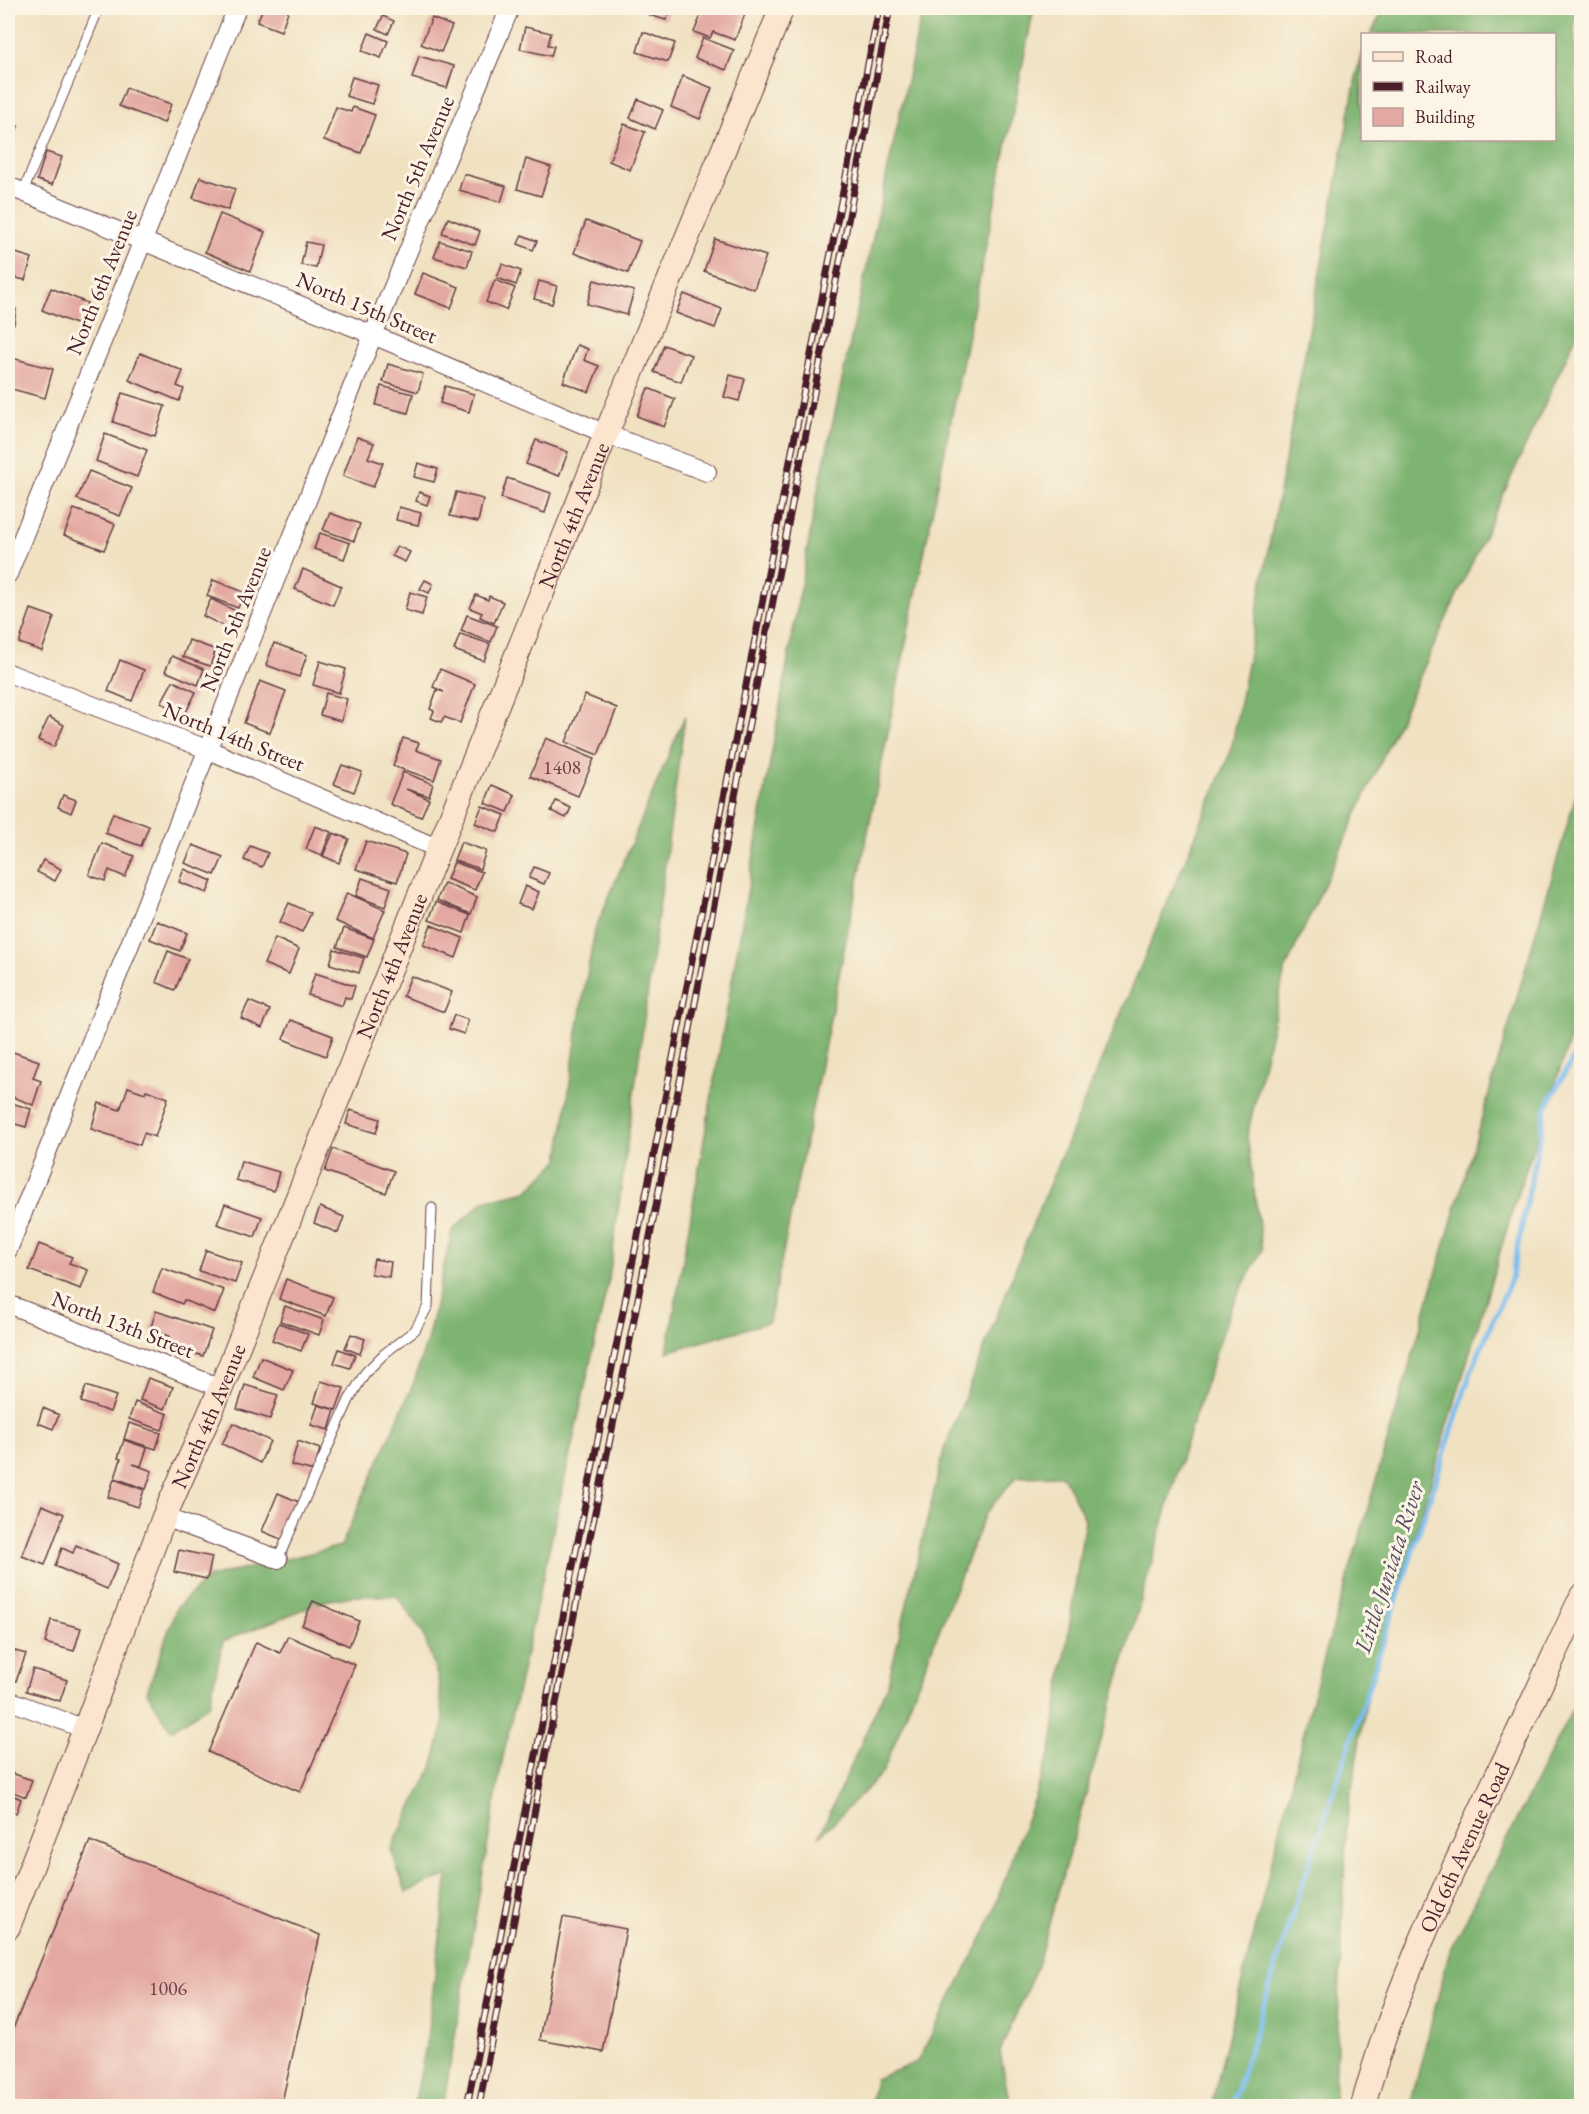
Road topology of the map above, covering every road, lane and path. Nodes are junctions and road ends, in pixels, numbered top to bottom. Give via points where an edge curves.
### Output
1 (99, 8) edge
2 (237, 8) edge
3 (510, 8) edge
4 (782, 8) edge
5 (15, 189) edge
6 (144, 240) junction
7 (374, 335) junction
8 (606, 434) junction
9 (707, 472) dead end
10 (8, 574) edge
11 (8, 673) edge
12 (209, 750) junction
13 (439, 849) junction
14 (432, 1208) dead end
15 (8, 1250) edge
16 (8, 1304) edge
17 (221, 1388) junction
18 (164, 1517) junction
19 (279, 1559) joint
20 (1581, 1596) edge
21 (8, 1700) edge
22 (85, 1730) junction
23 (8, 1927) edge
24 (1363, 2106) edge

1 - 5 lane
2 - 6 street, North 6th Avenue
3 - 7 street, North 5th Avenue
4 - 8 main road, North 4th Avenue
5 - 6 street, North 15th Street
6 - 7 street, North 15th Street
6 - 10 street, North 6th Avenue
7 - 8 street, North 15th Street
7 - 12 street, North 5th Avenue
8 - 9 street, North 15th Street
8 - 13 main road, North 4th Avenue
11 - 12 street, North 14th Street
12 - 13 street, North 14th Street
12 - 15 street, North 5th Avenue
13 - 17 main road, North 4th Avenue
14 - 19 lane via 428,1306 415,1330 385,1353 354,1391
16 - 17 street, North 13th Street
17 - 18 main road, North 4th Avenue
18 - 19 street
18 - 22 main road, North 4th Avenue
20 - 24 main road, Old 6th Avenue Road via 1409,1970 1388,2022
21 - 22 street
22 - 23 main road, North 4th Avenue

